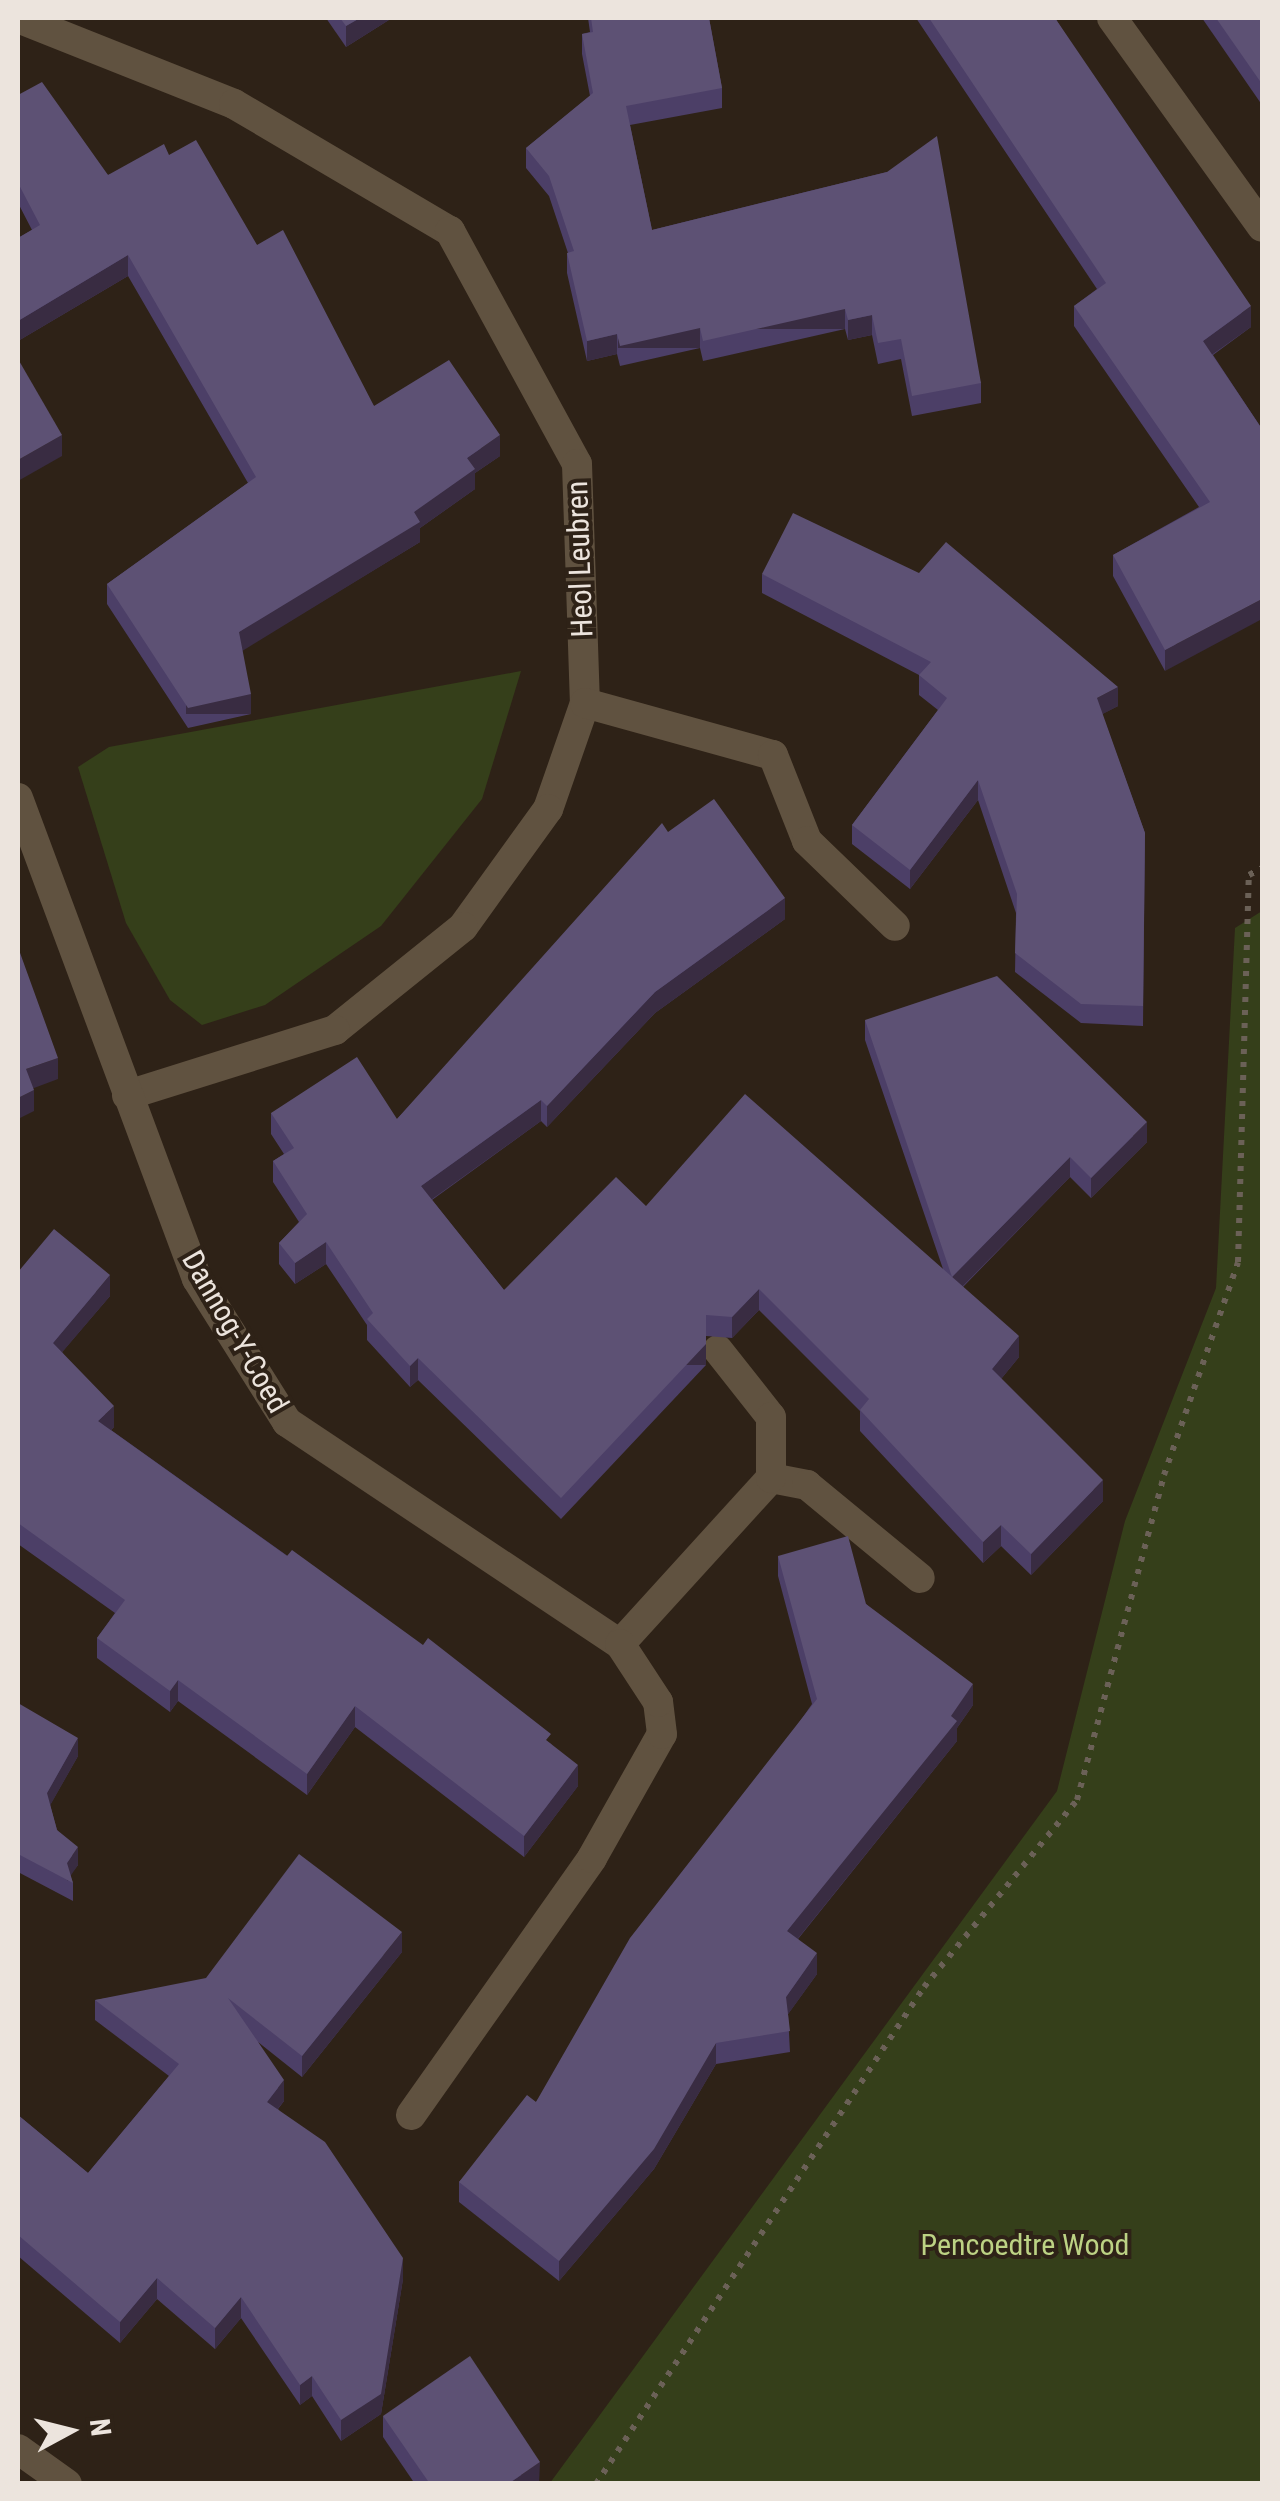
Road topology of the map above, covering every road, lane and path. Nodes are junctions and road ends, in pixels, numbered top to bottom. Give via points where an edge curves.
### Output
1 (18, 18) edge
2 (1112, 18) edge
3 (1262, 227) edge
4 (585, 703) junction
5 (19, 806) edge
6 (1262, 868) edge
7 (895, 926) dead end
8 (127, 1095) junction
9 (718, 1350) edge
10 (771, 1478) junction
11 (920, 1578) dead end
12 (620, 1644) junction
13 (411, 2115) dead end
14 (18, 2449) edge
15 (67, 2484) edge
16 (596, 2484) edge

1 - 4 street, Heol Leubren via 234,104 450,231 577,464
2 - 3 street
4 - 7 street via 773,755 807,840
4 - 8 street, Heol Leubren via 548,809 463,927 336,1030
5 - 8 street, Dannog-Y-Coed
6 - 16 path via 1249,875 1238,1262 1164,1475 1077,1800 924,1987
8 - 12 street, Dannog-Y-Coed via 197,1279 286,1422
9 - 10 street via 771,1417
10 - 11 street via 807,1485
10 - 12 street via 704,1541
12 - 13 street via 658,1702 662,1734 592,1858
14 - 15 street

